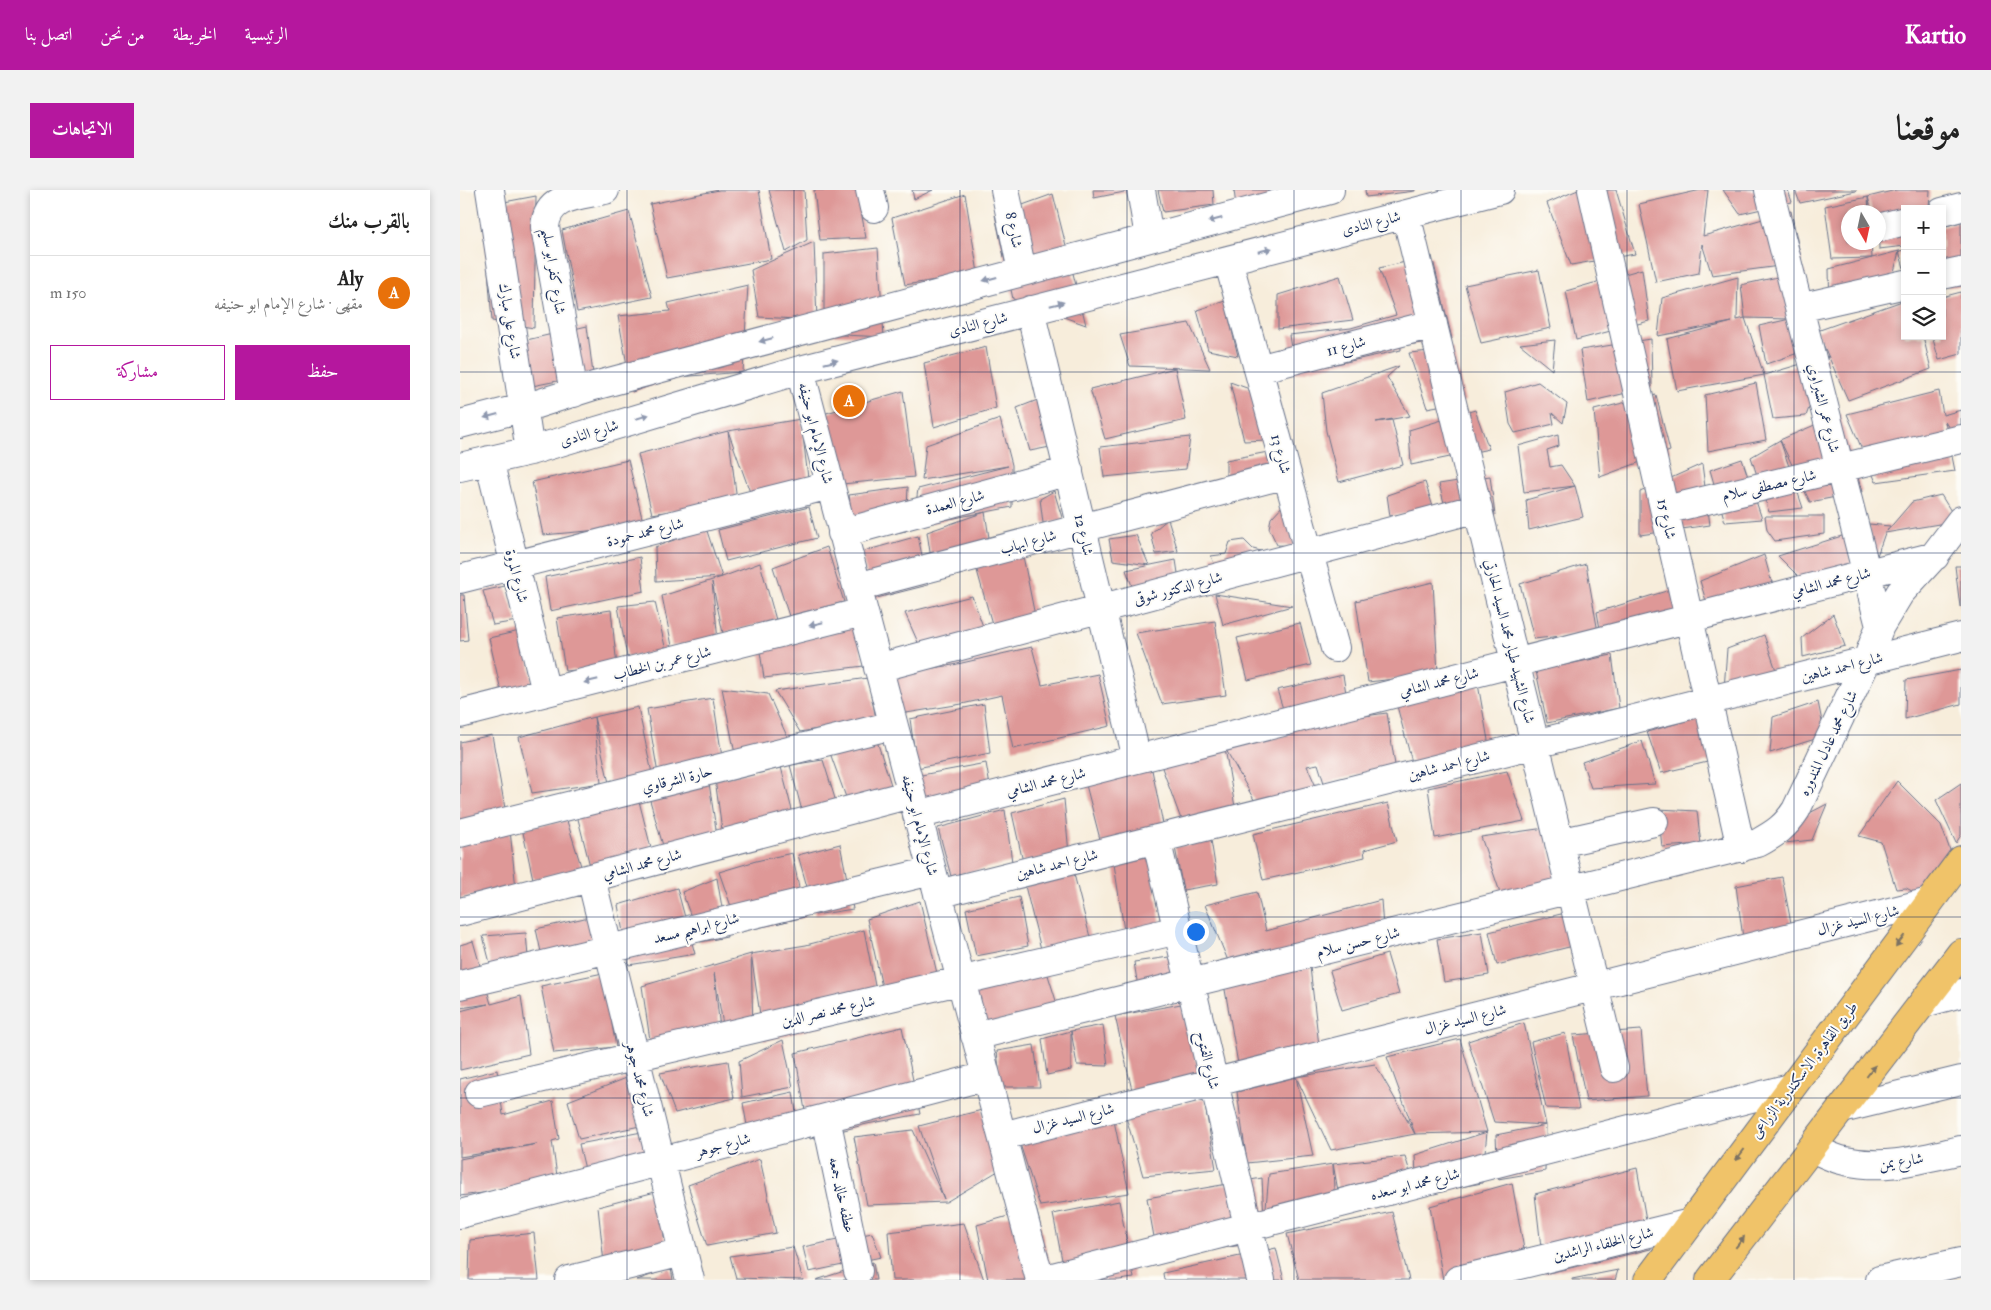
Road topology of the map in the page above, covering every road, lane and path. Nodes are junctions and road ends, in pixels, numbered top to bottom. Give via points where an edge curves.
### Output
1 (490, 190) edge
2 (605, 190) edge
3 (1005, 190) edge
4 (1141, 190) edge
5 (1330, 190) edge
6 (1500, 190) edge
7 (1592, 190) edge
8 (1769, 190) edge
9 (1416, 204) edge
10 (1961, 207) edge
11 (1946, 211) edge
12 (1901, 222) edge
13 (1886, 226) edge
14 (1149, 237) junction
15 (1228, 260) junction
16 (1022, 271) junction
17 (1961, 271) edge
18 (1946, 274) edge
19 (1901, 285) edge
20 (1799, 308) junction
21 (1030, 310) junction
22 (1433, 324) junction
23 (1258, 369) junction
24 (800, 370) junction
25 (574, 393) junction
26 (523, 408) junction
27 (460, 424) edge
28 (1961, 439) edge
29 (530, 451) junction
30 (489, 460) junction
31 (460, 467) edge
32 (1840, 468) junction
33 (1068, 471) junction
34 (1287, 474) junction
35 (830, 485) junction
36 (1478, 508) junction
37 (1665, 510) junction
38 (1961, 520) edge
39 (1082, 528) junction
40 (842, 532) junction
41 (1961, 550) edge
42 (1309, 553) junction
43 (1933, 557) junction
44 (515, 565) junction
45 (1866, 574) junction
46 (460, 579) edge
47 (860, 600) junction
48 (1101, 609) junction
49 (1689, 619) junction
50 (1880, 626) junction
51 (1961, 637) edge
52 (1335, 648) dead end
53 (1868, 660) junction
54 (1515, 663) junction
55 (878, 668) junction
56 (546, 692) junction
57 (1708, 700) junction
58 (460, 714) edge
59 (893, 725) junction
60 (1535, 744) junction
61 (1137, 759) junction
62 (914, 804) junction
63 (1654, 822) dead end
64 (460, 833) edge
65 (1156, 839) junction
66 (1559, 843) junction
67 (1742, 848) junction
68 (1961, 860) edge
69 (591, 878) junction
70 (935, 883) junction
71 (1570, 890) junction
72 (1929, 902) junction
73 (460, 912) edge
74 (1178, 930) junction
75 (609, 949) junction
76 (1961, 953) edge
77 (960, 981) junction
78 (1190, 983) junction
79 (460, 985) edge
80 (1594, 987) junction
81 (1961, 993) edge
82 (1924, 1003) junction
83 (975, 1036) junction
84 (635, 1056) junction
85 (1614, 1068) dead end
86 (986, 1076) junction
87 (1961, 1080) edge
88 (1214, 1082) junction
89 (1790, 1088) junction
90 (479, 1093) dead end
91 (1842, 1109) junction
92 (826, 1118) junction
93 (1002, 1136) junction
94 (1812, 1148) junction
95 (1961, 1150) edge
96 (661, 1162) junction
97 (460, 1214) edge
98 (1690, 1223) junction
99 (1248, 1227) junction
100 (683, 1252) junction
101 (1961, 1262) edge
102 (858, 1271) dead end
103 (569, 1280) edge
104 (690, 1280) edge
105 (1040, 1280) edge
106 (1261, 1280) edge
107 (1458, 1280) edge
108 (1648, 1280) edge
109 (1710, 1280) edge
110 (1880, 1280) edge

1 - 26 street, شارع على مبارك
2 - 25 street, شارع كفر ابو سليم via 558,201 546,216 545,227
3 - 16 street, شارع 8
4 - 14 street
5 -> 14 street
6 - 9 street, شارع النادى
7 - 37 street, شارع 15
8 - 20 street, شارع عمر الشبراوي
15 -> 9 street, شارع النادى
9 - 22 street, شارع الشهيد طيار محمد السيد الحارتي
10 - 11 street
12 - 13 street
14 - 16 street
21 -> 15 street, شارع النادى
15 - 23 street, شارع 13
16 -> 25 street
17 - 18 street
19 - 20 street
20 - 32 street, شارع عمر الشبراوي
24 -> 21 street, شارع النادى
21 - 33 street, شارع 12
22 - 23 street, شارع 11
22 - 36 street, شارع الشهيد طيار محمد السيد الحارتي
23 - 34 street, شارع 13
29 -> 24 street, شارع النادى
24 - 35 street, شارع الإمام ابو حنيفه
25 - 26 street
26 -> 27 street
26 - 29 street, شارع على مبارك
28 - 32 street, شارع مصطفى سلام
29 - 30 street, شارع النادى
30 - 31 street, شارع النادى
30 - 44 street, شارع المروة
32 - 37 street, شارع مصطفى سلام
32 - 45 street, شارع عمر الشبراوي
33 - 39 street, شارع 12
33 - 40 street, شارع العمدة
34 - 39 street, شارع ايهاب
34 - 42 street, شارع 13
35 - 40 street, شارع الإمام ابو حنيفه
35 - 44 street, شارع محمد حمودة
36 - 42 street, شارع الدكتور شوقى
36 - 54 street, شارع الشهيد طيار محمد السيد الحارتي
37 - 49 street, شارع 15
38 - 43 street, شارع محمد عادل المندوره
39 - 47 street, شارع ايهاب
39 - 48 street, شارع 12
40 - 47 street, شارع الإمام ابو حنيفه
41 - 43 street, شارع محمد الشامي
42 - 48 street, شارع الدكتور شوقى
42 - 52 street, شارع 13
43 - 45 street, شارع محمد الشامي
43 - 50 street, شارع محمد عادل المندوره via 1900,593
44 - 46 street, شارع محمد حمودة
44 - 56 street, شارع المروة
45 - 49 street, شارع محمد الشامي
45 - 50 street, شارع عمر الشبراوي
47 - 55 street, شارع الإمام ابو حنيفه
47 -> 56 street, شارع عمر بن الخطاب
48 - 55 street, شارع الدكتور شوقى
48 - 61 street, شارع 12
49 - 54 street, شارع محمد الشامي
49 - 57 street, شارع 15
50 - 53 street, شارع محمد عادل المندوره
51 - 53 street, شارع احمد شاهين
53 - 57 street, شارع احمد شاهين
53 - 67 street, شارع محمد عادل المندوره via 1787,824 1758,843
54 - 60 street, شارع الشهيد طيار محمد السيد الحارتي
54 - 61 street, شارع محمد الشامي
55 - 59 street, شارع الإمام ابو حنيفه
56 - 58 street, شارع عمر بن الخطاب
57 - 60 street, شارع احمد شاهين
57 - 67 street, شارع 15
59 - 62 street, شارع الإمام ابو حنيفه
59 - 64 street, حارة الشرقاوي
60 - 65 street, شارع احمد شاهين
60 - 66 street, شارع الشهيد طيار محمد السيد الحارتي
61 - 62 street, شارع محمد الشامي
62 - 69 street, شارع محمد الشامي
62 - 70 street, شارع الإمام ابو حنيفه
63 - 66 street
65 - 70 street, شارع احمد شاهين
65 - 74 street, شارع الفتوح
66 - 71 street, شارع الشهيد طيار محمد السيد الحارتي
67 - 71 street, شارع حسن سلام
68 - 72 highway, طريق القاهرة, الاسكندرية الزراعى
69 - 73 street, شارع محمد الشامي
69 - 75 street, شارع محمد جوهر
70 - 75 street, شارع ابراهيم مسعد
70 - 77 street, شارع الإمام ابو حنيفه
71 - 78 street, شارع حسن سلام
71 - 80 street, شارع الشهيد طيار محمد السيد الحارتي
72 - 80 street, شارع السيد غزال
72 -> 89 highway, طريق القاهرة, الاسكندرية الزراعى
74 - 77 street, شارع محمد نصر الدين
74 - 78 street, شارع الفتوح
75 - 79 street, شارع ابراهيم مسعد
75 - 84 street, شارع محمد جوهر
76 - 82 highway
77 - 83 street, شارع الإمام ابو حنيفه
77 - 84 street, شارع محمد نصر الدين
78 - 83 street, شارع حسن سلام
78 - 88 street, شارع الفتوح
80 - 85 street, شارع الشهيد طيار محمد السيد الحارتي
80 - 88 street, شارع السيد غزال
81 - 82 street
91 -> 82 highway
83 - 86 street, شارع الإمام ابو حنيفه
84 - 90 street, شارع محمد نصر الدين
84 - 96 street, شارع محمد جوهر
86 - 92 street, شارع جوهر
86 - 93 street, شارع الإمام ابو حنيفه
87 - 91 street
88 - 93 street, شارع السيد غزال
88 - 99 street, شارع الفتوح
89 -> 98 highway, طريق القاهرة, الاسكندرية الزراعى
89 - 99 street, شارع محمد ابو سعده
91 - 94 highway
92 - 96 street, شارع جوهر
92 - 102 street, عطفه خالد جمعه
93 - 105 street, شارع الإمام ابو حنيفه
94 - 95 street, شارع يمن via 1843,1161 1876,1166
109 -> 94 highway
96 - 97 street, شارع جوهر
96 - 100 street, شارع محمد جوهر
98 - 107 street, شارع الخلفاء الراشدين
98 - 108 highway, طريق القاهرة, الاسكندرية الزراعى
99 - 105 street, شارع محمد ابو سعده
99 - 106 street, شارع الفتوح
100 - 103 street
100 - 104 street, شارع محمد جوهر
101 - 110 street

